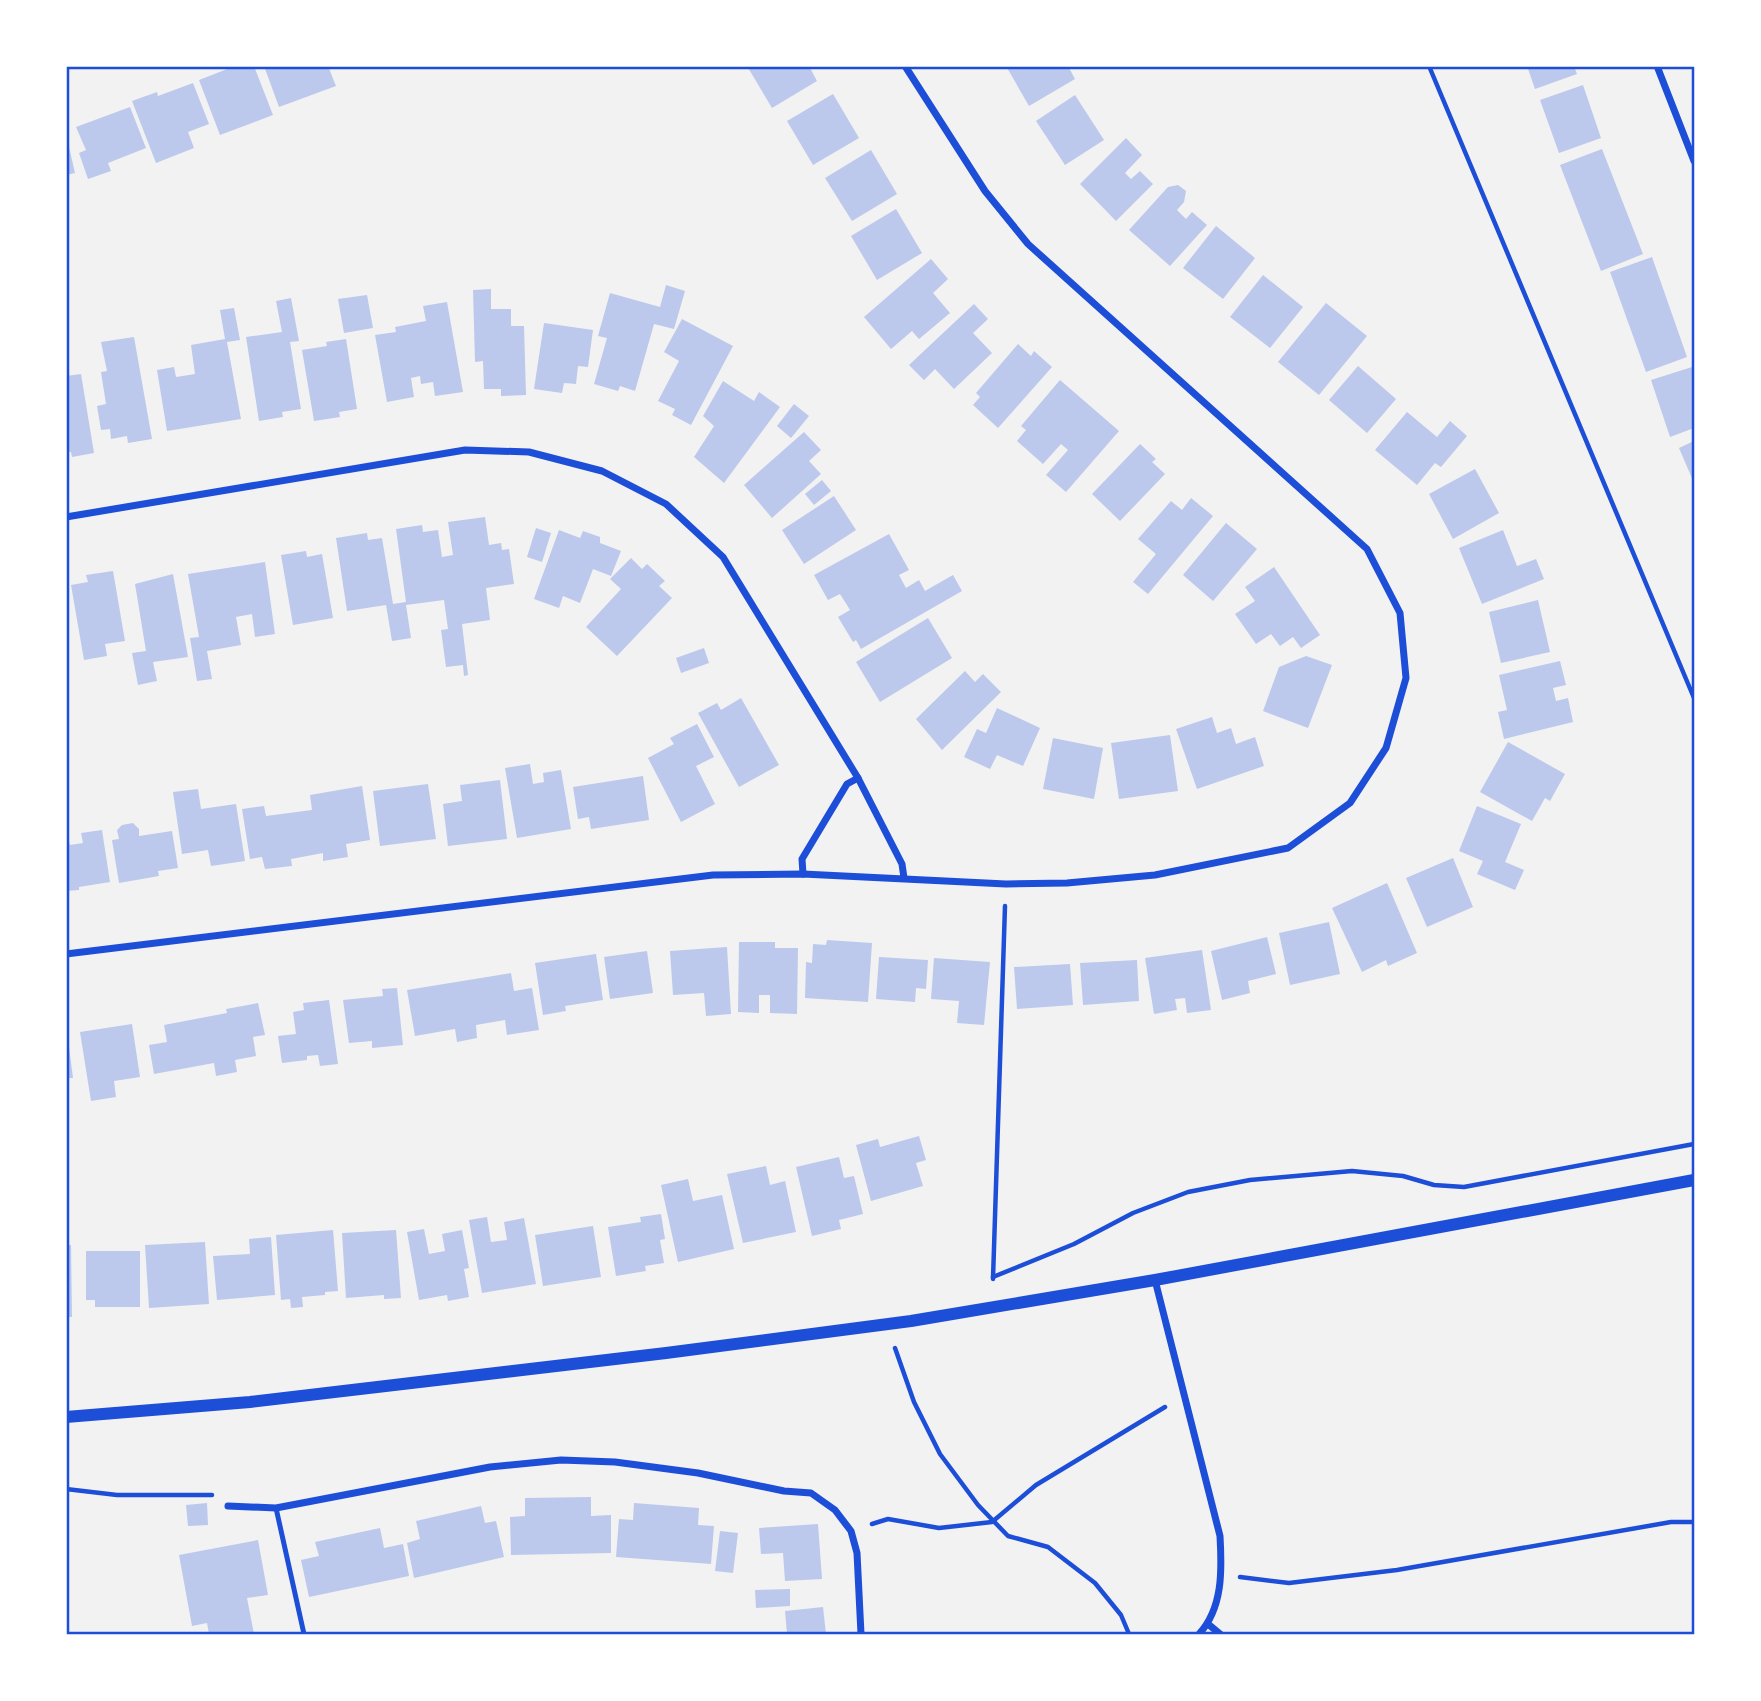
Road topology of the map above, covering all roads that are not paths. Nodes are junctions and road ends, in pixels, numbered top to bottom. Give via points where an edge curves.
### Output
1 (905, 66) edge
2 (1657, 66) edge
3 (1695, 161) edge
4 (66, 517) edge
5 (858, 778) junction
6 (803, 874) junction
7 (904, 878) junction
8 (66, 954) edge
9 (1695, 1180) edge
10 (1154, 1280) junction
11 (66, 1417) edge
12 (228, 1506) road end
13 (276, 1508) junction
14 (1208, 1624) junction
15 (304, 1634) edge
16 (862, 1634) edge
17 (1199, 1634) edge
18 (1220, 1634) edge

1 - 7 street via 985,191 1028,244 1367,549 1400,613 1406,678 1386,748 1350,803 1287,848 1155,875 1067,883
2 - 3 street
4 - 5 street via 465,450 529,452 602,471 666,504 723,557
5 - 6 street via 847,784 802,859
5 - 7 street via 902,864
6 - 7 street
6 - 8 street via 713,875
9 - 10 street
10 - 11 street via 885,1325 666,1353 250,1402
10 - 14 street via 1220,1536 1222,1575
12 - 13 street
13 - 15 lane
13 - 16 street via 490,1467 574,1460 698,1473 811,1493 835,1510 851,1531 857,1553
14 - 17 street
14 - 18 street

